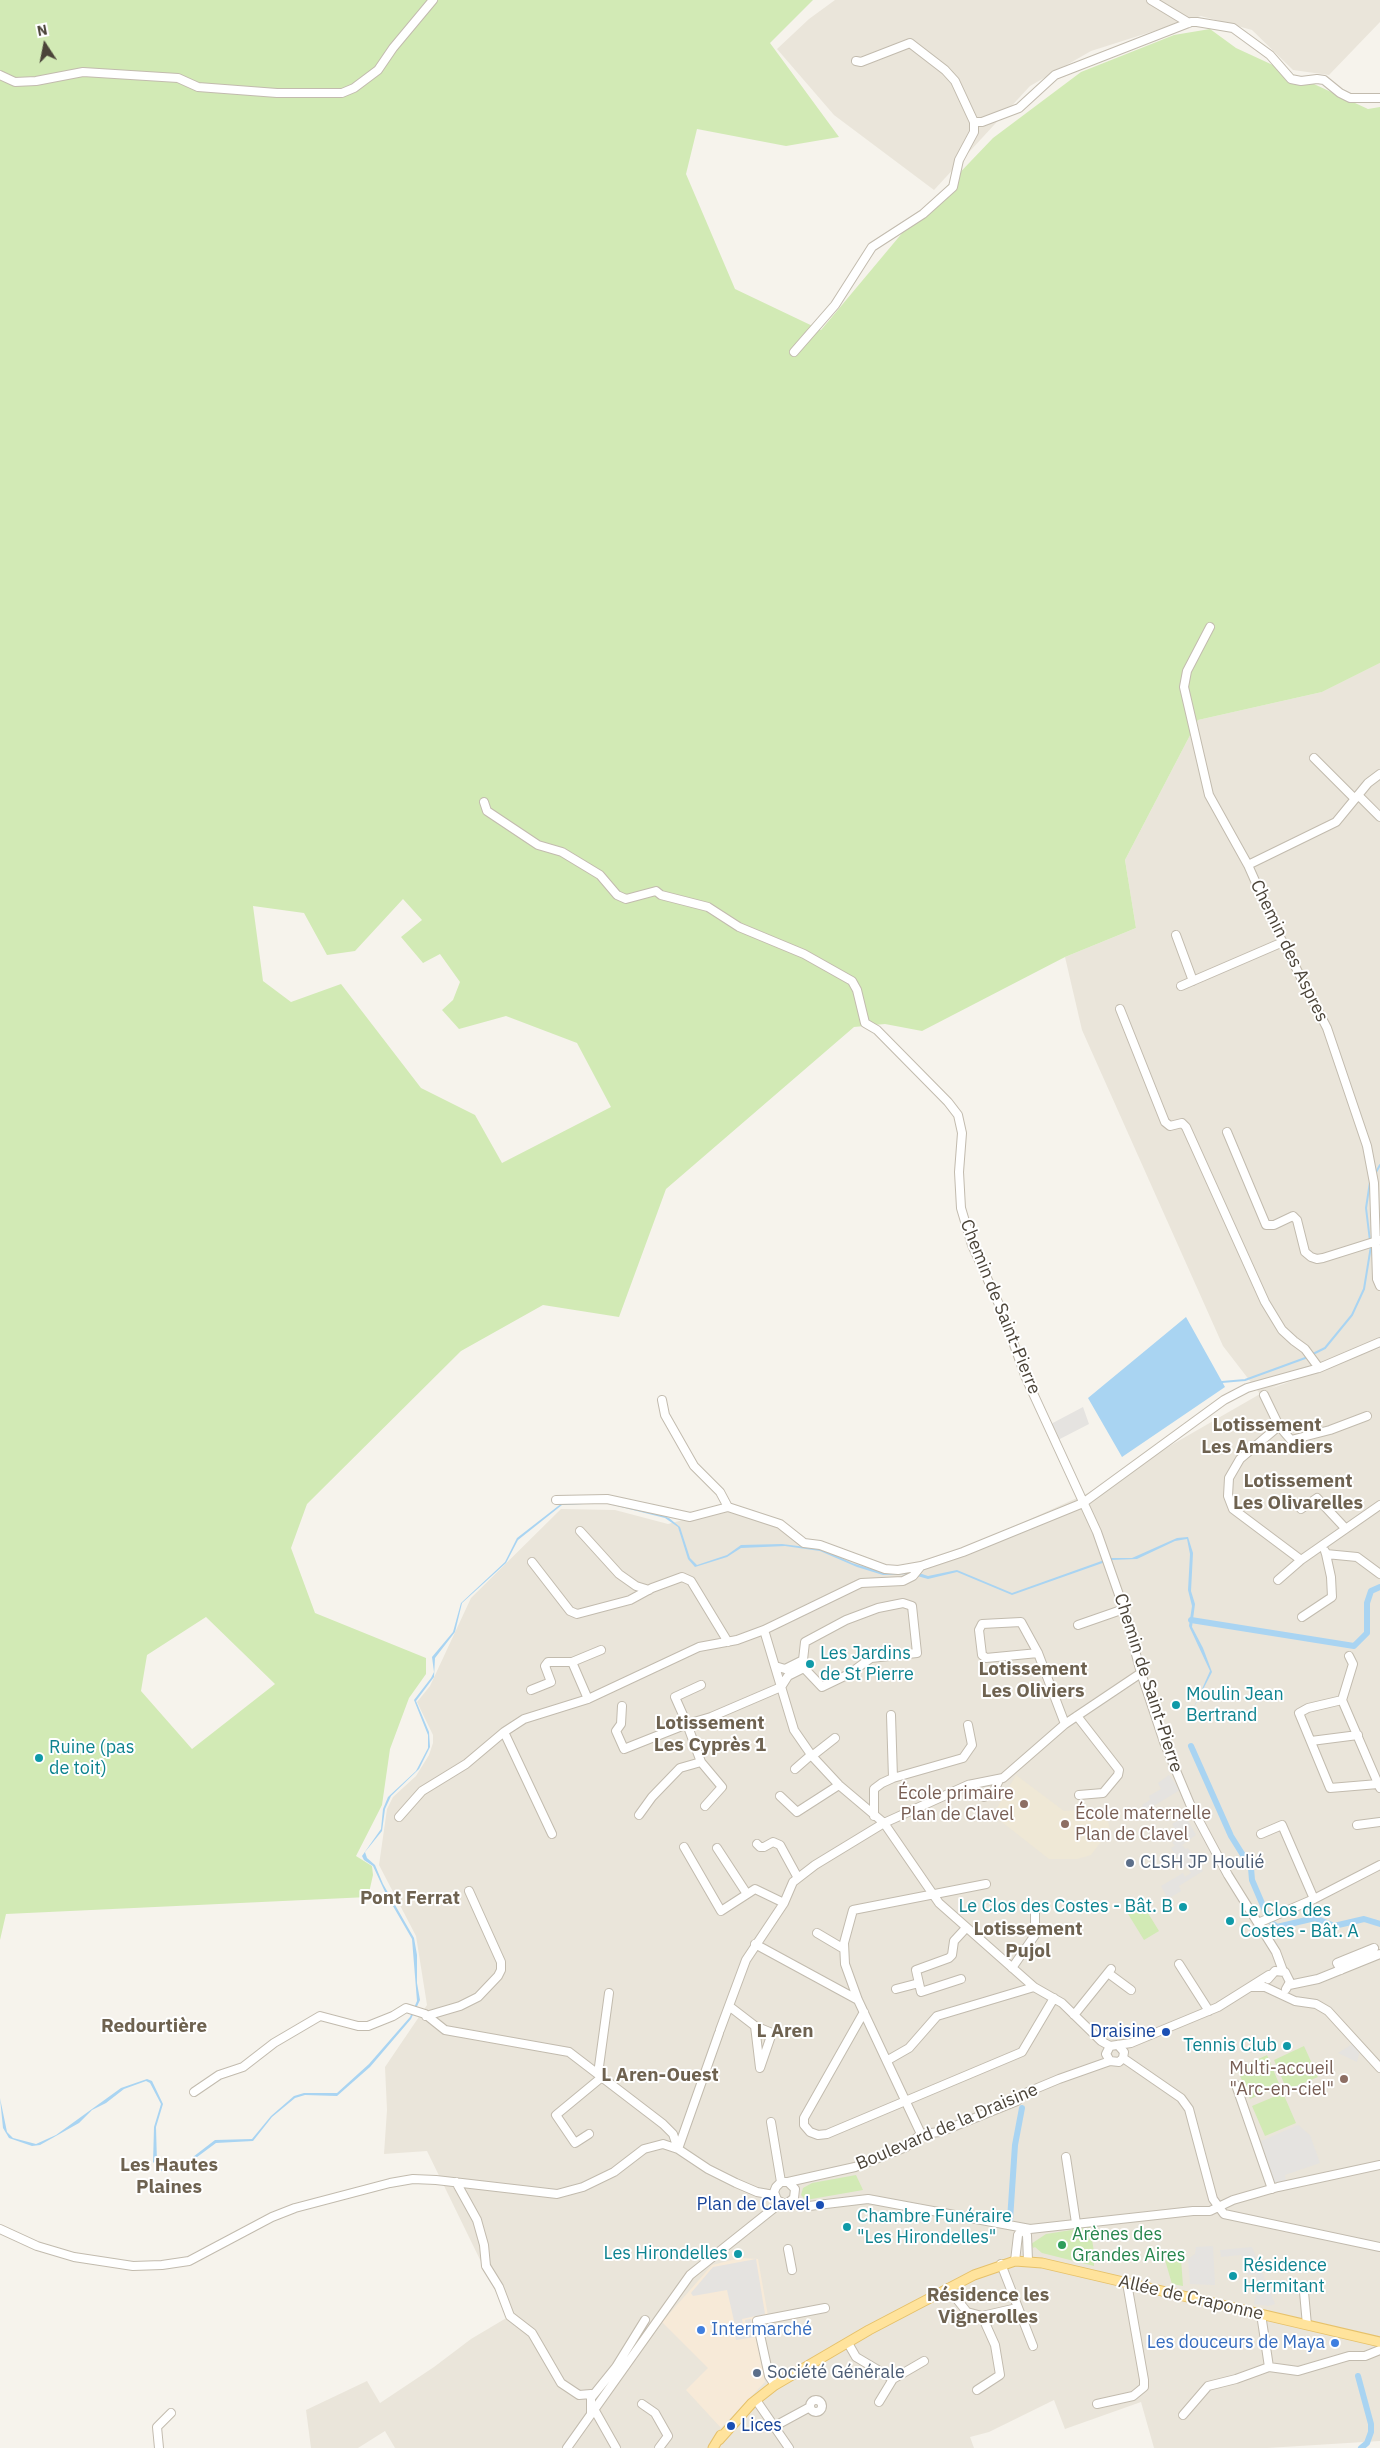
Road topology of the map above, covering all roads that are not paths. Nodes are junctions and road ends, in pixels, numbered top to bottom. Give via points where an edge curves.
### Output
1 (432, 0) edge
2 (1151, 0) edge
3 (1189, 23) junction
4 (856, 61) dead end
5 (0, 75) edge
6 (1380, 98) edge
7 (974, 122) junction
8 (794, 352) dead end
9 (1210, 627) dead end
10 (1314, 758) dead end
11 (1380, 774) edge
12 (1356, 797) junction
13 (484, 802) dead end
14 (1380, 817) edge
15 (1248, 865) junction
16 (1176, 935) dead end
17 (1283, 942) junction
18 (1193, 981) junction
19 (1181, 986) dead end
20 (1120, 1009) dead end
21 (1227, 1132) dead end
22 (1378, 1246) edge
23 (1380, 1286) edge
24 (1380, 1342) edge
25 (1318, 1368) junction
26 (1264, 1396) dead end
27 (662, 1400) dead end
28 (1367, 1416) dead end
29 (1279, 1426) junction
30 (556, 1500) dead end
31 (1083, 1503) junction
32 (1380, 1505) edge
33 (728, 1507) junction
34 (1301, 1509) dead end
35 (1345, 1528) junction
36 (580, 1531) dead end
37 (1322, 1545) junction
38 (1326, 1554) junction
39 (1301, 1560) junction
40 (532, 1562) dead end
41 (918, 1571) junction
42 (1380, 1574) edge
43 (1278, 1580) dead end
44 (649, 1590) junction
45 (1124, 1608) junction
46 (1302, 1616) dead end
47 (1078, 1625) dead end
48 (764, 1630) junction
49 (728, 1642) junction
50 (601, 1650) dead end
51 (1038, 1653) junction
52 (1349, 1656) dead end
53 (572, 1662) junction
54 (803, 1664) junction
55 (775, 1666) junction
56 (1141, 1672) junction
57 (701, 1685) dead end
58 (781, 1687) junction
59 (531, 1690) dead end
60 (588, 1699) junction
61 (1342, 1700) junction
62 (622, 1706) dead end
63 (891, 1715) dead end
64 (1077, 1716) junction
65 (687, 1724) junction
66 (1065, 1724) junction
67 (968, 1725) dead end
68 (504, 1732) junction
69 (1358, 1735) junction
70 (835, 1738) dead end
71 (1310, 1741) junction
72 (811, 1755) junction
73 (701, 1762) junction
74 (795, 1769) dead end
75 (894, 1778) junction
76 (999, 1780) junction
77 (838, 1785) junction
78 (968, 1785) junction
79 (1379, 1786) edge
80 (1079, 1795) dead end
81 (780, 1796) dead end
82 (706, 1806) dead end
83 (639, 1815) dead end
84 (399, 1816) dead end
85 (874, 1816) junction
86 (1380, 1822) edge
87 (884, 1823) junction
88 (1357, 1825) dead end
89 (552, 1834) dead end
90 (1261, 1834) dead end
91 (757, 1844) dead end
92 (684, 1847) dead end
93 (717, 1848) dead end
94 (1380, 1865) edge
95 (798, 1878) junction
96 (986, 1884) dead end
97 (469, 1891) dead end
98 (747, 1894) junction
99 (933, 1895) junction
100 (1314, 1899) junction
101 (784, 1903) junction
102 (1035, 1909) dead end
103 (1258, 1923) junction
104 (966, 1928) junction
105 (817, 1933) dead end
106 (755, 1944) junction
107 (1374, 1948) dead end
108 (844, 1949) junction
109 (1380, 1954) edge
110 (1277, 1959) junction
111 (1179, 1964) dead end
112 (1012, 1968) junction
113 (1341, 1970) junction
114 (1283, 1971) junction
115 (1270, 1974) junction
116 (960, 1979) dead end
117 (919, 1983) junction
118 (1289, 1983) junction
119 (1034, 1987) junction
120 (1250, 1987) junction
121 (896, 1989) dead end
122 (1131, 1990) dead end
123 (1275, 1991) junction
124 (609, 1993) dead end
125 (1054, 1998) junction
126 (858, 2000) junction
127 (1307, 2002) junction
128 (730, 2006) junction
129 (1209, 2011) junction
130 (864, 2012) junction
131 (1074, 2015) junction
132 (426, 2016) junction
133 (756, 2026) junction
134 (1114, 2053) junction
135 (888, 2060) junction
136 (1380, 2068) edge
137 (600, 2076) junction
138 (1236, 2085) dead end
139 (194, 2092) dead end
140 (906, 2101) junction
141 (771, 2122) dead end
142 (589, 2134) dead end
143 (921, 2134) junction
144 (678, 2149) junction
145 (1066, 2157) dead end
146 (1380, 2165) edge
147 (799, 2181) junction
148 (456, 2182) junction
149 (785, 2182) junction
150 (1272, 2189) junction
151 (795, 2192) junction
152 (775, 2194) junction
153 (786, 2203) junction
154 (801, 2206) junction
155 (774, 2208) junction
156 (1218, 2209) junction
157 (1076, 2224) junction
158 (0, 2229) edge
159 (1022, 2229) junction
160 (1380, 2248) edge
161 (788, 2249) dead end
162 (1015, 2261) junction
163 (1028, 2261) junction
164 (1000, 2264) junction
165 (792, 2270) dead end
166 (1127, 2283) junction
167 (948, 2288) junction
168 (1304, 2292) dead end
169 (825, 2308) dead end
170 (1018, 2308) junction
171 (1261, 2314) junction
172 (982, 2316) junction
173 (645, 2320) dead end
174 (1307, 2325) junction
175 (1380, 2342) edge
176 (848, 2343) junction
177 (1033, 2346) dead end
178 (1380, 2350) edge
179 (924, 2361) dead end
180 (1269, 2367) junction
181 (894, 2379) junction
182 (774, 2384) junction
183 (977, 2390) dead end
184 (591, 2398) junction
185 (756, 2400) junction
186 (879, 2402) dead end
187 (642, 2404) dead end
188 (1097, 2404) dead end
189 (810, 2408) dead end
190 (592, 2412) junction
191 (171, 2413) dead end
192 (1183, 2415) dead end
193 (775, 2426) junction
194 (718, 2440) junction
195 (159, 2448) edge
196 (567, 2448) edge
197 (616, 2448) edge
198 (659, 2448) edge
199 (713, 2448) edge
200 (789, 2448) edge

1 - 5 street via 378,70 342,93 277,94 198,87 178,78 128,74 83,72 36,82 15,82
2 - 3 street
3 - 6 street via 1220,24 1233,28 1260,46 1292,79 1324,80 1350,98
3 - 7 street via 1055,76 1019,108
4 - 7 street via 861,62 910,43 955,81
7 - 8 street via 974,132 959,160 953,187 923,214 872,246 835,305
9 - 15 street, Chemin des Aspres via 1188,671 1184,687 1209,795
10 - 12 street
11 - 12 street
12 - 14 street
12 - 15 street via 1336,822
13 - 31 street, Chemin de Saint-Pierre via 487,811 538,845 562,852 600,875 617,895 632,898 656,891 708,907 739,927 804,954 852,982 865,1023 877,1030 958,1115 962,1133 961,1208 972,1245 1002,1311 1026,1378
15 - 17 street, Chemin des Aspres
16 - 18 street
17 - 18 street
17 - 22 street, Chemin des Aspres via 1327,1028 1367,1146 1374,1183
18 - 19 street
20 - 25 street via 1164,1122 1170,1126 1182,1123 1186,1127 1261,1295 1282,1330 1305,1349
21 - 22 street via 1266,1225 1274,1225 1292,1216 1297,1220 1305,1252 1318,1260 1366,1244
22 - 23 street, Chemin des Aspres via 1377,1279
24 - 25 street
25 - 31 street via 1247,1388 1224,1400
26 - 29 street
27 - 33 street via 665,1416 694,1466 720,1492
28 - 29 street via 1291,1440
29 - 39 street via 1240,1459 1229,1478 1228,1496 1233,1509
30 - 33 street via 607,1499 690,1517
31 - 41 street
31 - 45 street, Chemin de Saint-Pierre
32 - 35 street
33 - 41 street via 780,1524 804,1543 820,1545 885,1568
34 - 35 street via 1316,1498
35 - 37 street
36 - 44 street via 618,1574
37 - 38 street
37 - 39 street
38 - 42 street via 1357,1557
38 - 46 street via 1332,1598
39 - 43 street
40 - 44 street via 570,1611 577,1614 630,1600
41 - 48 street via 903,1581 861,1583
44 - 49 street via 682,1577 691,1581
45 - 47 street
45 - 56 street, Chemin de Saint-Pierre
48 - 49 street
48 - 55 street
49 - 60 street via 699,1647
50 - 53 street
51 - 51 street via 1021,1622 982,1624 979,1630 982,1654 986,1658
51 - 66 street
52 - 61 street via 1353,1664
53 - 59 street via 548,1662 545,1666 551,1682
53 - 60 street
54 - 54 street via 822,1687 849,1674 871,1658 917,1653 912,1606 903,1603 878,1608 820,1633 805,1642
54 - 55 street via 785,1669
54 - 58 street via 788,1676
55 - 58 street
56 - 64 street
56 - 103 street, Chemin de Saint-Pierre via 1164,1742 1190,1804
57 - 65 street via 675,1697
58 - 65 street via 712,1717
58 - 72 street via 794,1730
60 - 68 street via 524,1719
61 - 69 street
61 - 71 street via 1308,1708 1299,1714
62 - 65 street via 621,1724 616,1731 624,1749
63 - 75 street
64 - 66 street
64 - 80 street via 1119,1770 1103,1793
65 - 73 street
66 - 76 street
67 - 75 street via 972,1745 963,1758
68 - 84 street via 466,1764 422,1792
68 - 89 street
69 - 71 street
69 - 79 street
70 - 72 street
71 - 79 street via 1330,1788
72 - 74 street
72 - 77 street
73 - 82 street via 722,1787
73 - 83 street via 680,1768 652,1796
75 - 85 street via 874,1789
76 - 78 street
76 - 78 street via 993,1793 984,1797
77 - 81 street via 797,1812
77 - 85 street
78 - 87 street
85 - 87 street
86 - 88 street
87 - 95 street
87 - 99 street
90 - 100 street via 1282,1825
91 - 95 street via 760,1847 773,1842 780,1845
92 - 98 street via 721,1912
93 - 98 street
94 - 100 street
95 - 101 street
96 - 99 street
97 - 132 street via 501,1962 501,1970 478,1997
98 - 101 street via 755,1889
99 - 104 street
99 - 108 street via 853,1910
100 - 103 street
101 - 106 street
102 - 112 street via 1035,1935
103 - 110 street, Chemin de Saint-Pierre
104 - 112 street
104 - 117 street via 954,1941 952,1956 916,1970
105 - 108 street
106 - 126 street
106 - 128 street
107 - 113 street via 1337,1963
108 - 126 street via 845,1964
109 - 113 street
110 - 114 street, Chemin de Saint-Pierre
110 - 115 street
111 - 129 street
112 - 119 street
113 - 118 street via 1318,1979
114 - 115 street
114 - 118 street, Chemin de Saint-Pierre
115 - 120 street, Boulevard de la Draisine
115 - 123 street via 1268,1983
116 - 117 street via 921,1992
117 - 121 street
118 - 123 street
118 - 127 street via 1290,1992
119 - 125 street
119 - 135 street via 937,2016 909,2048
120 - 123 street
120 - 129 street, Boulevard de la Draisine
122 - 131 street via 1109,1971
123 - 127 street via 1295,2001
124 - 137 street
125 - 131 street
125 - 140 street via 1022,2052
126 - 130 street
127 - 136 street via 1328,2011
128 - 133 street
128 - 144 street
129 - 134 street, Boulevard de la Draisine
130 - 135 street
130 - 140 street via 812,2102 804,2125 810,2132 827,2134
131 - 134 street
132 - 137 street via 445,2030 569,2052
132 - 139 street via 414,2010 402,2010 368,2026 320,2016 274,2043 243,2067 219,2075
133 - 133 street via 757,2043 760,2068 772,2033
134 - 143 street, Boulevard de la Draisine via 1094,2066 1023,2094 1017,2101 940,2132
134 - 156 street via 1182,2098 1189,2109 1212,2199
135 - 140 street
137 - 142 street via 556,2115 575,2143
137 - 144 street via 664,2124 673,2134
138 - 150 street
140 - 143 street
141 - 149 street
143 - 147 street, Boulevard de la Draisine via 906,2146 853,2168
144 - 148 street via 663,2144 653,2145 614,2172 583,2187 557,2194
144 - 152 street via 708,2169 762,2193
145 - 157 street
146 - 150 street
147 - 149 street, Boulevard de la Draisine
147 - 151 street
148 - 158 street via 413,2179 390,2182 295,2208 189,2261 162,2265 133,2266 74,2257 37,2246
148 - 184 street via 477,2220 486,2266 499,2287 510,2316 532,2333 561,2382 573,2392 580,2395 588,2393
149 - 151 street
149 - 152 street
150 - 156 street via 1233,2200
151 - 153 street
151 - 154 street
152 - 153 street
152 - 155 street
153 - 154 street
153 - 155 street
154 - 159 street via 868,2198
155 - 190 street via 690,2275
156 - 157 street
156 - 160 street via 1224,2214
157 - 159 street
159 - 162 street via 1018,2235
159 - 163 street via 1027,2235
161 - 165 street
162 - 163 main road, Allée de Craponne
162 - 164 main road, Allée de Craponne
163 - 166 main road, Allée de Craponne
164 - 167 main road, Allée de Craponne
164 - 170 street
166 - 171 main road, Allée de Craponne
166 - 188 street via 1144,2387 1133,2396
167 - 172 street via 967,2312
167 - 176 main road, Allée de Craponne
168 - 174 street
169 - 182 street via 757,2321 769,2376
170 - 172 street
170 - 177 street
171 - 174 main road, Allée de Craponne
171 - 180 street
172 - 183 street via 995,2345 1000,2375
173 - 184 street via 616,2367
174 - 175 main road, Allée de Craponne
176 - 181 street via 856,2357
176 - 182 main road, Allée de Craponne
178 - 180 street via 1298,2371
179 - 181 street
180 - 192 street via 1208,2386
181 - 186 street
182 - 185 main road
182 - 194 main road via 753,2396 735,2414
184 - 190 street
185 - 193 street
185 - 194 main road
187 - 198 street via 655,2413 668,2436
189 - 193 street
190 - 196 street
190 - 197 street
191 - 195 street via 158,2427
193 - 200 street
194 - 199 main road

